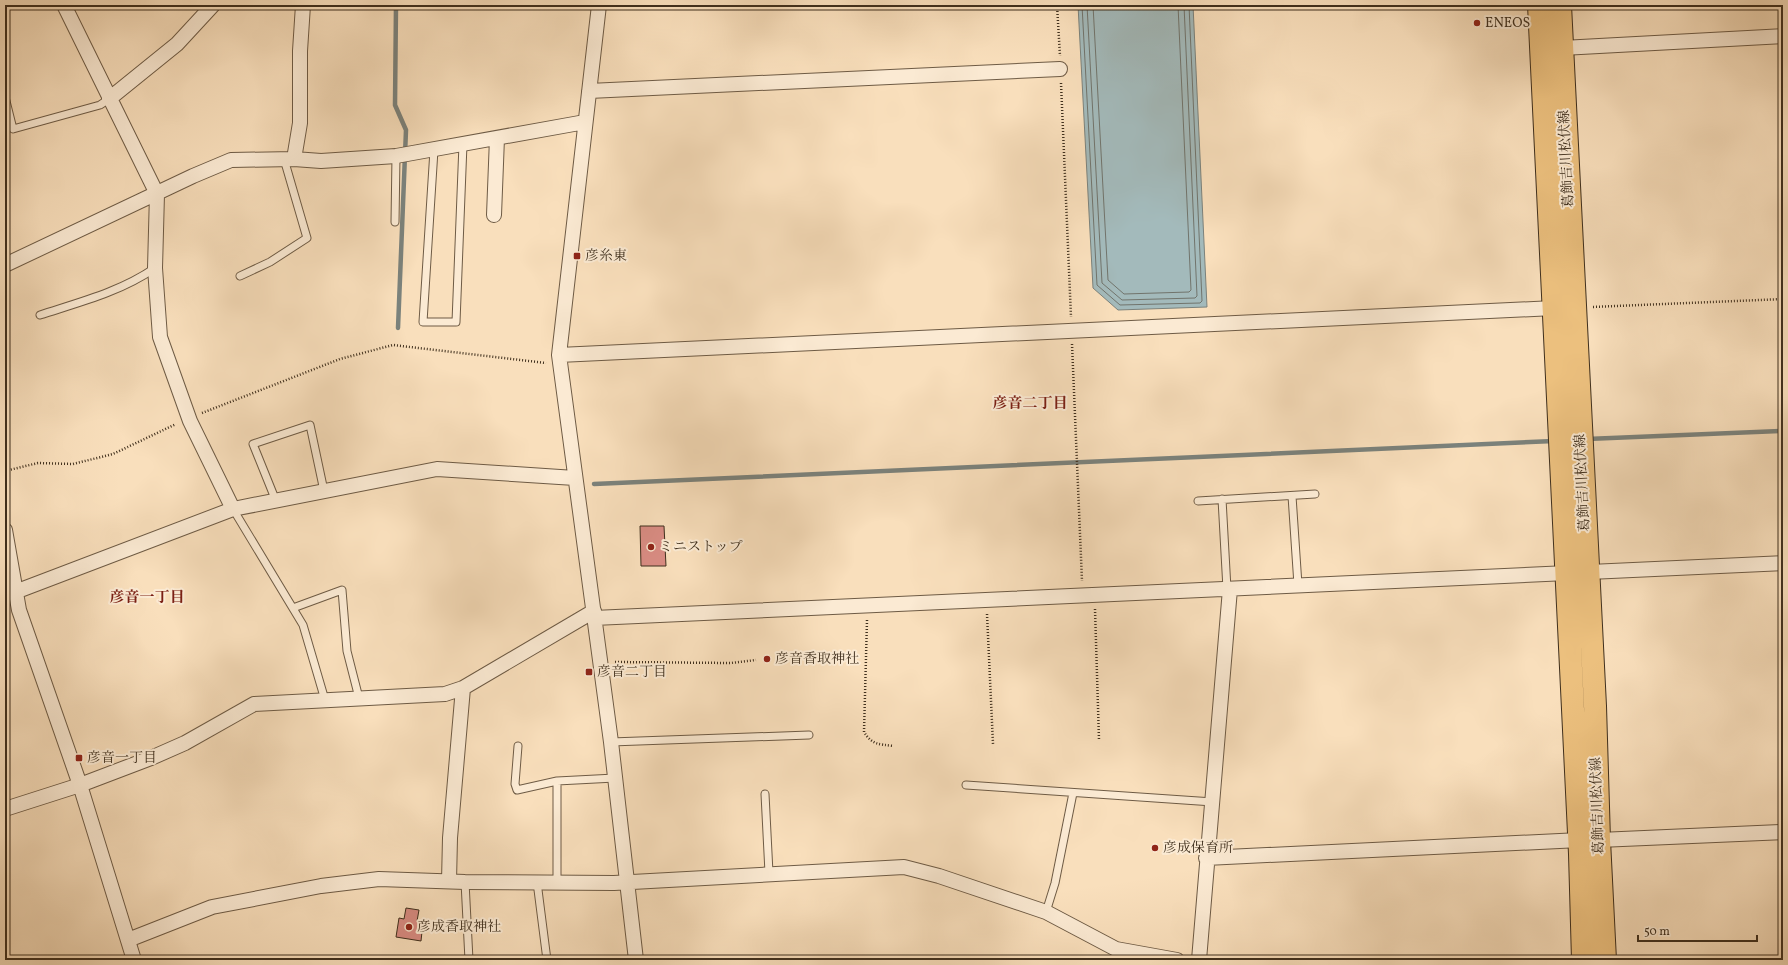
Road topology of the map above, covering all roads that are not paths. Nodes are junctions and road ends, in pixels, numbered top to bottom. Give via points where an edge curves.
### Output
1 (64, 5) edge
2 (214, 5) edge
3 (303, 5) edge
4 (599, 5) edge
5 (1539, 5) edge
6 (1560, 5) edge
7 (1783, 36) edge
8 (1562, 48) junction
9 (1060, 69) road end
10 (589, 90) junction
11 (5, 98) edge
12 (109, 99) junction
13 (585, 122) junction
14 (496, 138) junction
15 (463, 144) junction
16 (434, 150) junction
17 (396, 156) junction
18 (289, 159) junction
19 (157, 194) junction
20 (494, 215) dead end
21 (395, 222) dead end
22 (5, 266) edge
23 (155, 268) junction
24 (240, 276) dead end
25 (1564, 308) junction
26 (40, 315) dead end
27 (553, 359) junction
28 (575, 478) junction
29 (324, 491) junction
30 (1315, 494) dead end
31 (1292, 496) junction
32 (1222, 499) junction
33 (276, 501) junction
34 (1198, 501) dead end
35 (234, 509) junction
36 (5, 530) edge
37 (1783, 563) edge
38 (1587, 571) junction
39 (1566, 572) junction
40 (1298, 585) junction
41 (1228, 589) junction
42 (15, 592) junction
43 (293, 608) junction
44 (594, 615) junction
45 (462, 688) junction
46 (359, 698) junction
47 (325, 700) junction
48 (809, 735) dead end
49 (611, 742) junction
50 (518, 746) dead end
51 (615, 778) junction
52 (557, 781) junction
53 (80, 785) junction
54 (966, 785) dead end
55 (1073, 792) junction
56 (765, 794) dead end
57 (1213, 802) junction
58 (5, 809) edge
59 (1783, 832) edge
60 (1589, 840) junction
61 (1206, 858) junction
62 (769, 873) junction
63 (627, 881) junction
64 (449, 882) junction
65 (465, 882) junction
66 (537, 882) junction
67 (557, 882) junction
68 (1046, 912) junction
69 (128, 940) junction
70 (1115, 955) edge
71 (134, 960) edge
72 (469, 960) edge
73 (547, 960) edge
74 (636, 960) edge
75 (1177, 960) edge
76 (1199, 960) edge
77 (1583, 960) edge
78 (1605, 960) edge

1 - 12 street
2 - 12 street via 177,44
3 - 18 street via 300,122
4 - 10 street
5 - 25 main road, 葛飾吉川松伏線
6 - 8 main road, 葛飾吉川松伏線
7 - 8 street
8 - 25 main road, 葛飾吉川松伏線
9 - 10 street
10 - 13 street
11 - 12 lane via 13,129 100,105
12 - 19 street
13 - 14 street
13 - 27 street
14 - 15 street
14 - 20 street
15 - 16 street
15 - 16 lane via 456,322 423,322
16 - 17 street
17 - 18 street via 321,161
17 - 21 lane
18 - 19 street via 231,160
18 - 24 lane via 308,238 270,262
19 - 22 street
19 - 23 street
23 - 26 lane via 135,282 114,291
23 - 35 street via 160,337 189,418
25 - 27 street
25 - 38 main road, 葛飾吉川松伏線
25 - 39 main road, 葛飾吉川松伏線
27 - 28 street
28 - 29 street via 437,469
28 - 44 street
29 - 33 street
29 - 33 lane via 310,425 253,444
30 - 31 lane
31 - 32 lane
31 - 40 lane
32 - 34 lane
32 - 41 lane
33 - 35 street
35 - 42 street
35 - 43 lane
36 - 42 street
37 - 38 street
38 - 39 street
38 - 60 main road, 葛飾吉川松伏線 via 1595,706
39 - 40 street
39 - 60 main road, 葛飾吉川松伏線
40 - 41 street
41 - 44 street
41 - 57 street
42 - 53 street via 31,646
43 - 46 lane via 342,590 346,651
43 - 47 lane via 303,625
44 - 45 street
44 - 49 street
45 - 46 street via 445,694
45 - 64 street
46 - 47 street
47 - 53 street via 254,704 185,743
48 - 49 lane
49 - 51 street
50 - 52 lane via 515,784 517,790
51 - 52 lane
51 - 63 street
52 - 67 lane
53 - 58 street
53 - 69 street
54 - 55 lane
55 - 57 lane
55 - 68 lane via 1055,883
56 - 62 lane
57 - 61 street
59 - 60 street
60 - 61 street
60 - 77 main road, 葛飾吉川松伏線
60 - 78 main road, 葛飾吉川松伏線
61 - 76 street
62 - 63 street
62 - 68 street via 904,867
63 - 67 street
63 - 74 street
64 - 65 street
64 - 69 street via 379,878 254,898 212,907
65 - 66 street
65 - 72 lane
66 - 67 street
66 - 73 lane
68 - 70 street
69 - 71 street
70 - 75 street

